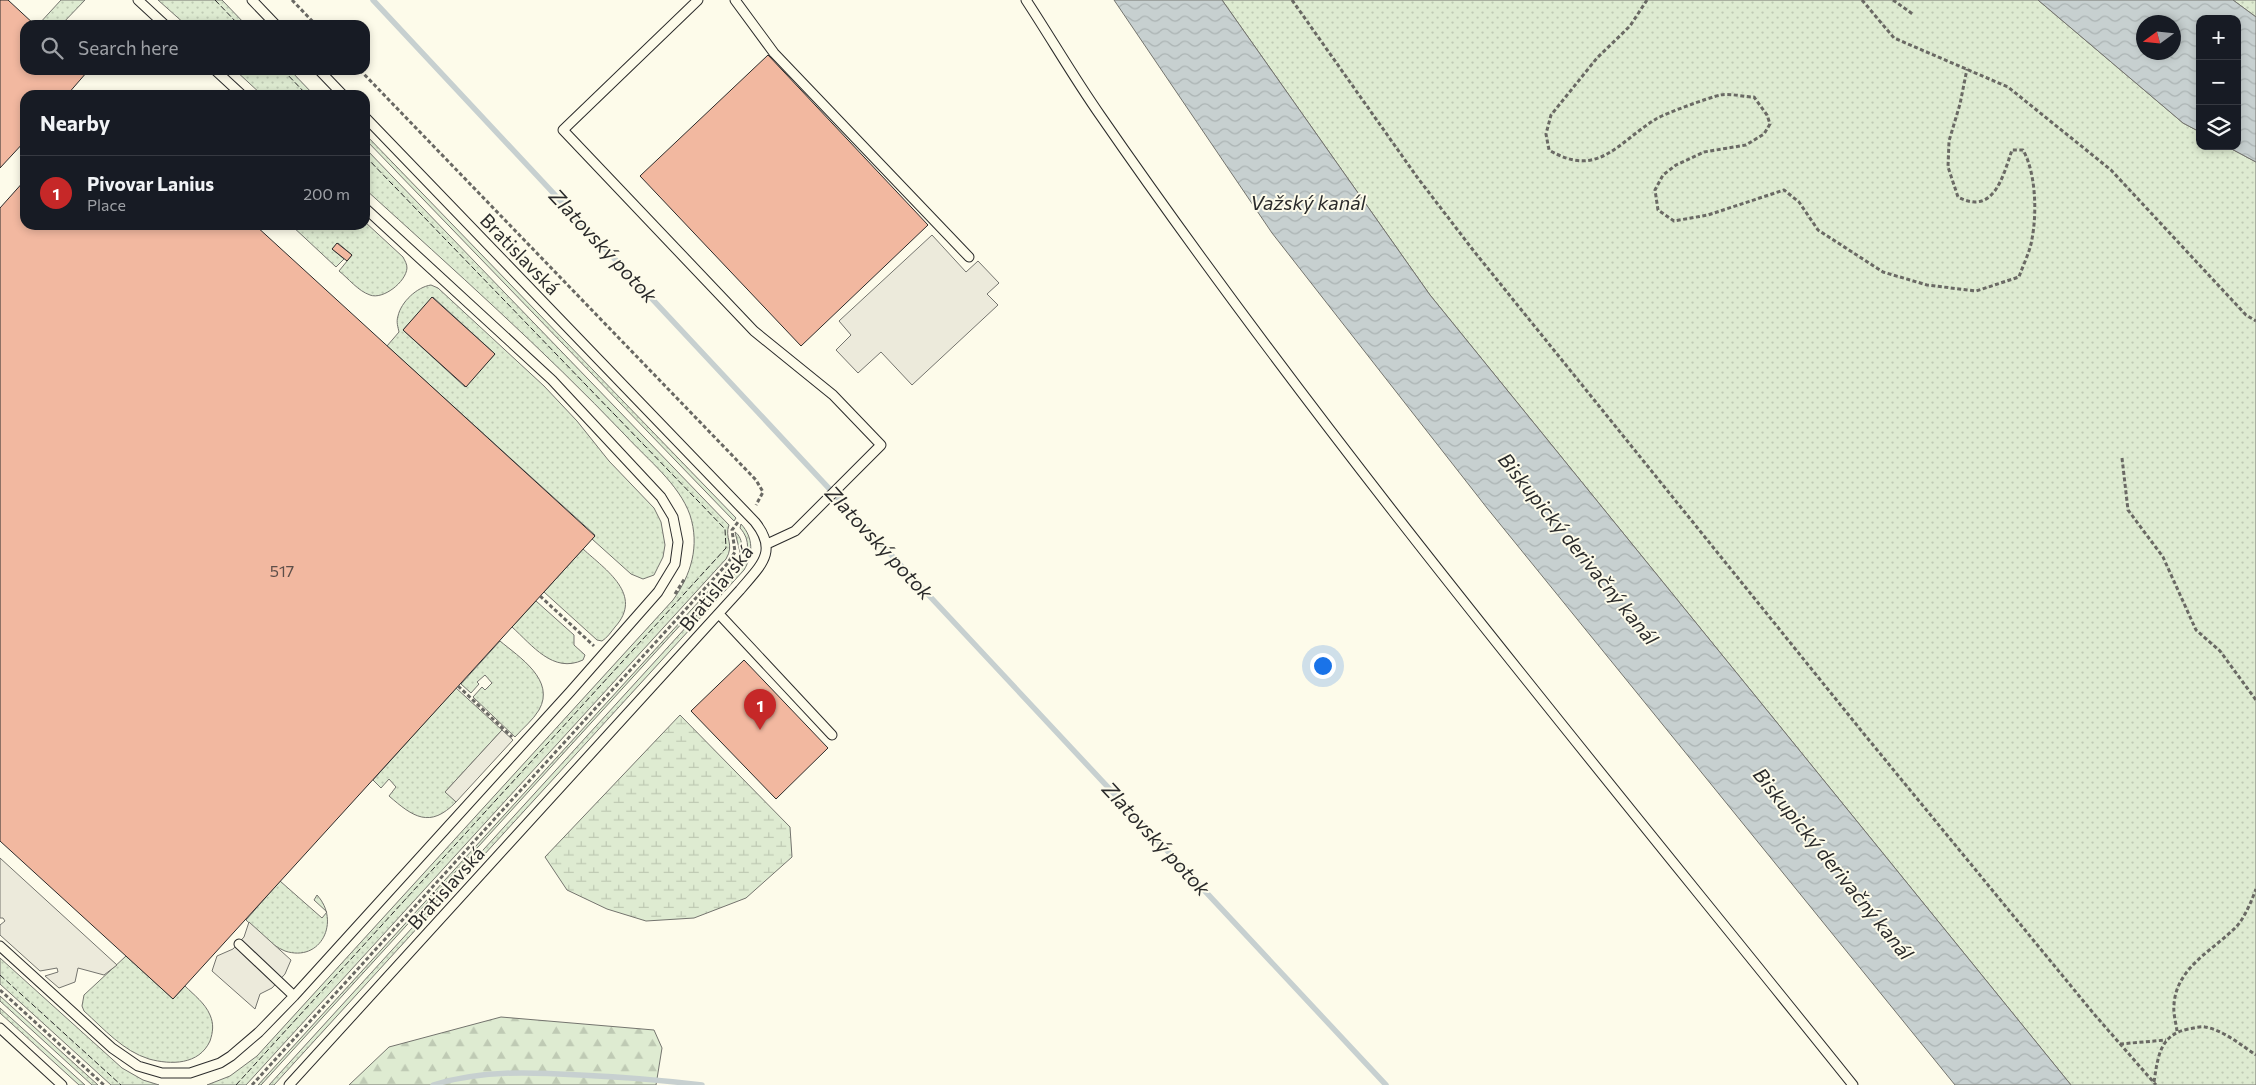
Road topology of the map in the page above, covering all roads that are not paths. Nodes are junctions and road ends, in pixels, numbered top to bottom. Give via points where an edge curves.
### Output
1 (138, 0) edge
2 (252, 0) edge
3 (698, 0) edge
4 (735, 0) edge
5 (1026, 0) edge
6 (160, 20) edge
7 (271, 20) edge
8 (220, 75) edge
9 (324, 75) edge
10 (237, 90) edge
11 (338, 90) edge
12 (370, 122) edge
13 (370, 213) edge
14 (969, 257) dead end
15 (768, 544) junction
16 (719, 614) junction
17 (832, 735) dead end
18 (239, 944) dead end
19 (0, 946) edge
20 (294, 996) junction
21 (0, 1028) edge
22 (62, 1085) edge
23 (289, 1085) edge
24 (1853, 1085) edge

1 - 6 lane
2 - 7 lane
3 - 15 lane via 563,130 754,331 833,395 881,445 796,531
4 - 14 lane via 774,52
5 - 24 lane via 1098,113 1228,295 1348,454
8 - 10 lane
9 - 11 lane
12 - 15 lane, Bratislavská via 755,522
13 - 20 lane via 552,380 668,506 678,542 675,564 658,592
15 - 16 lane, Bratislavská via 768,552 759,568
16 - 17 lane
16 - 23 lane, Bratislavská
18 - 20 lane
19 - 20 lane via 124,1058 162,1074 190,1073 220,1063 244,1046
21 - 22 lane

